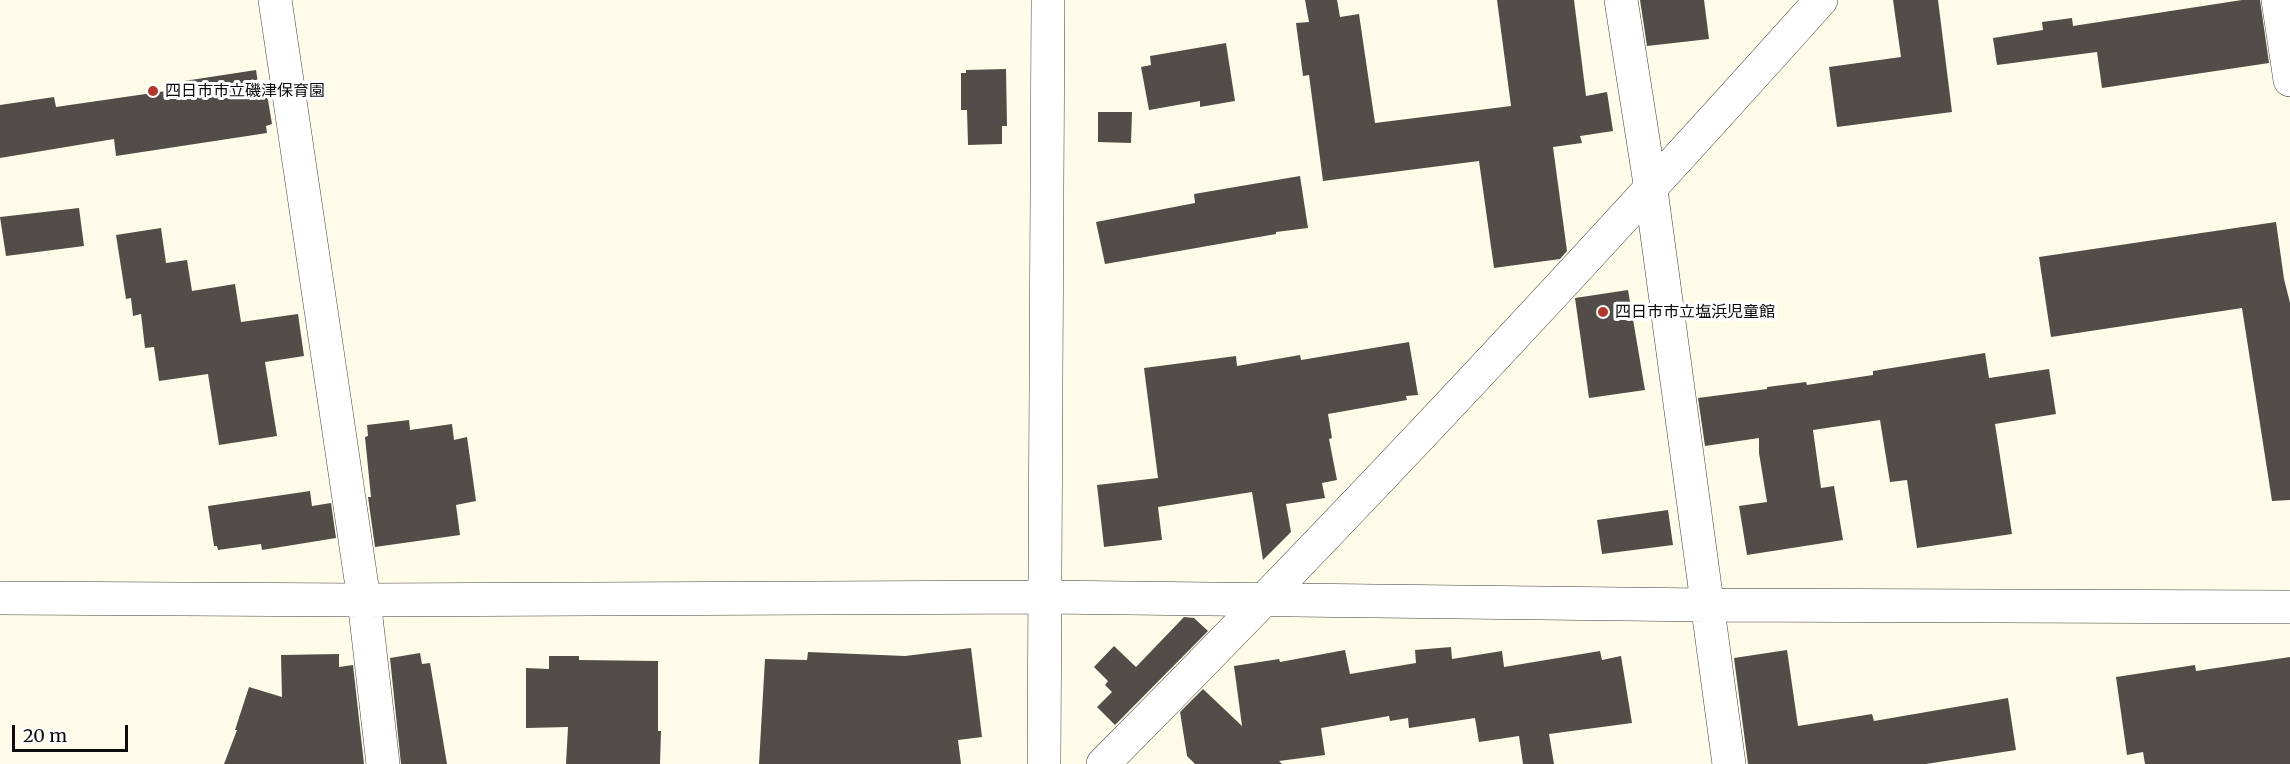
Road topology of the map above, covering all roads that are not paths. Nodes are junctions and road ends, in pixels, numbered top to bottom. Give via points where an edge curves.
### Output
1 (275, 0) edge
2 (1048, 0) edge
3 (1621, 0) edge
4 (1821, 0) edge
5 (2278, 0) edge
6 (2290, 80) edge
7 (1651, 190) junction
8 (1046, 597) junction
9 (0, 598) edge
10 (364, 600) junction
11 (1265, 600) junction
12 (1706, 605) junction
13 (2290, 607) edge
14 (383, 764) edge
15 (1044, 764) edge
16 (1103, 764) edge
17 (1729, 764) edge

1 - 10 street
2 - 8 street
3 - 7 street
4 - 7 street
5 - 6 street
7 - 11 street
7 - 12 street
8 - 10 street
8 - 11 street
8 - 15 street
9 - 10 street
10 - 14 street
11 - 12 street
11 - 16 street
12 - 13 street
12 - 17 street

